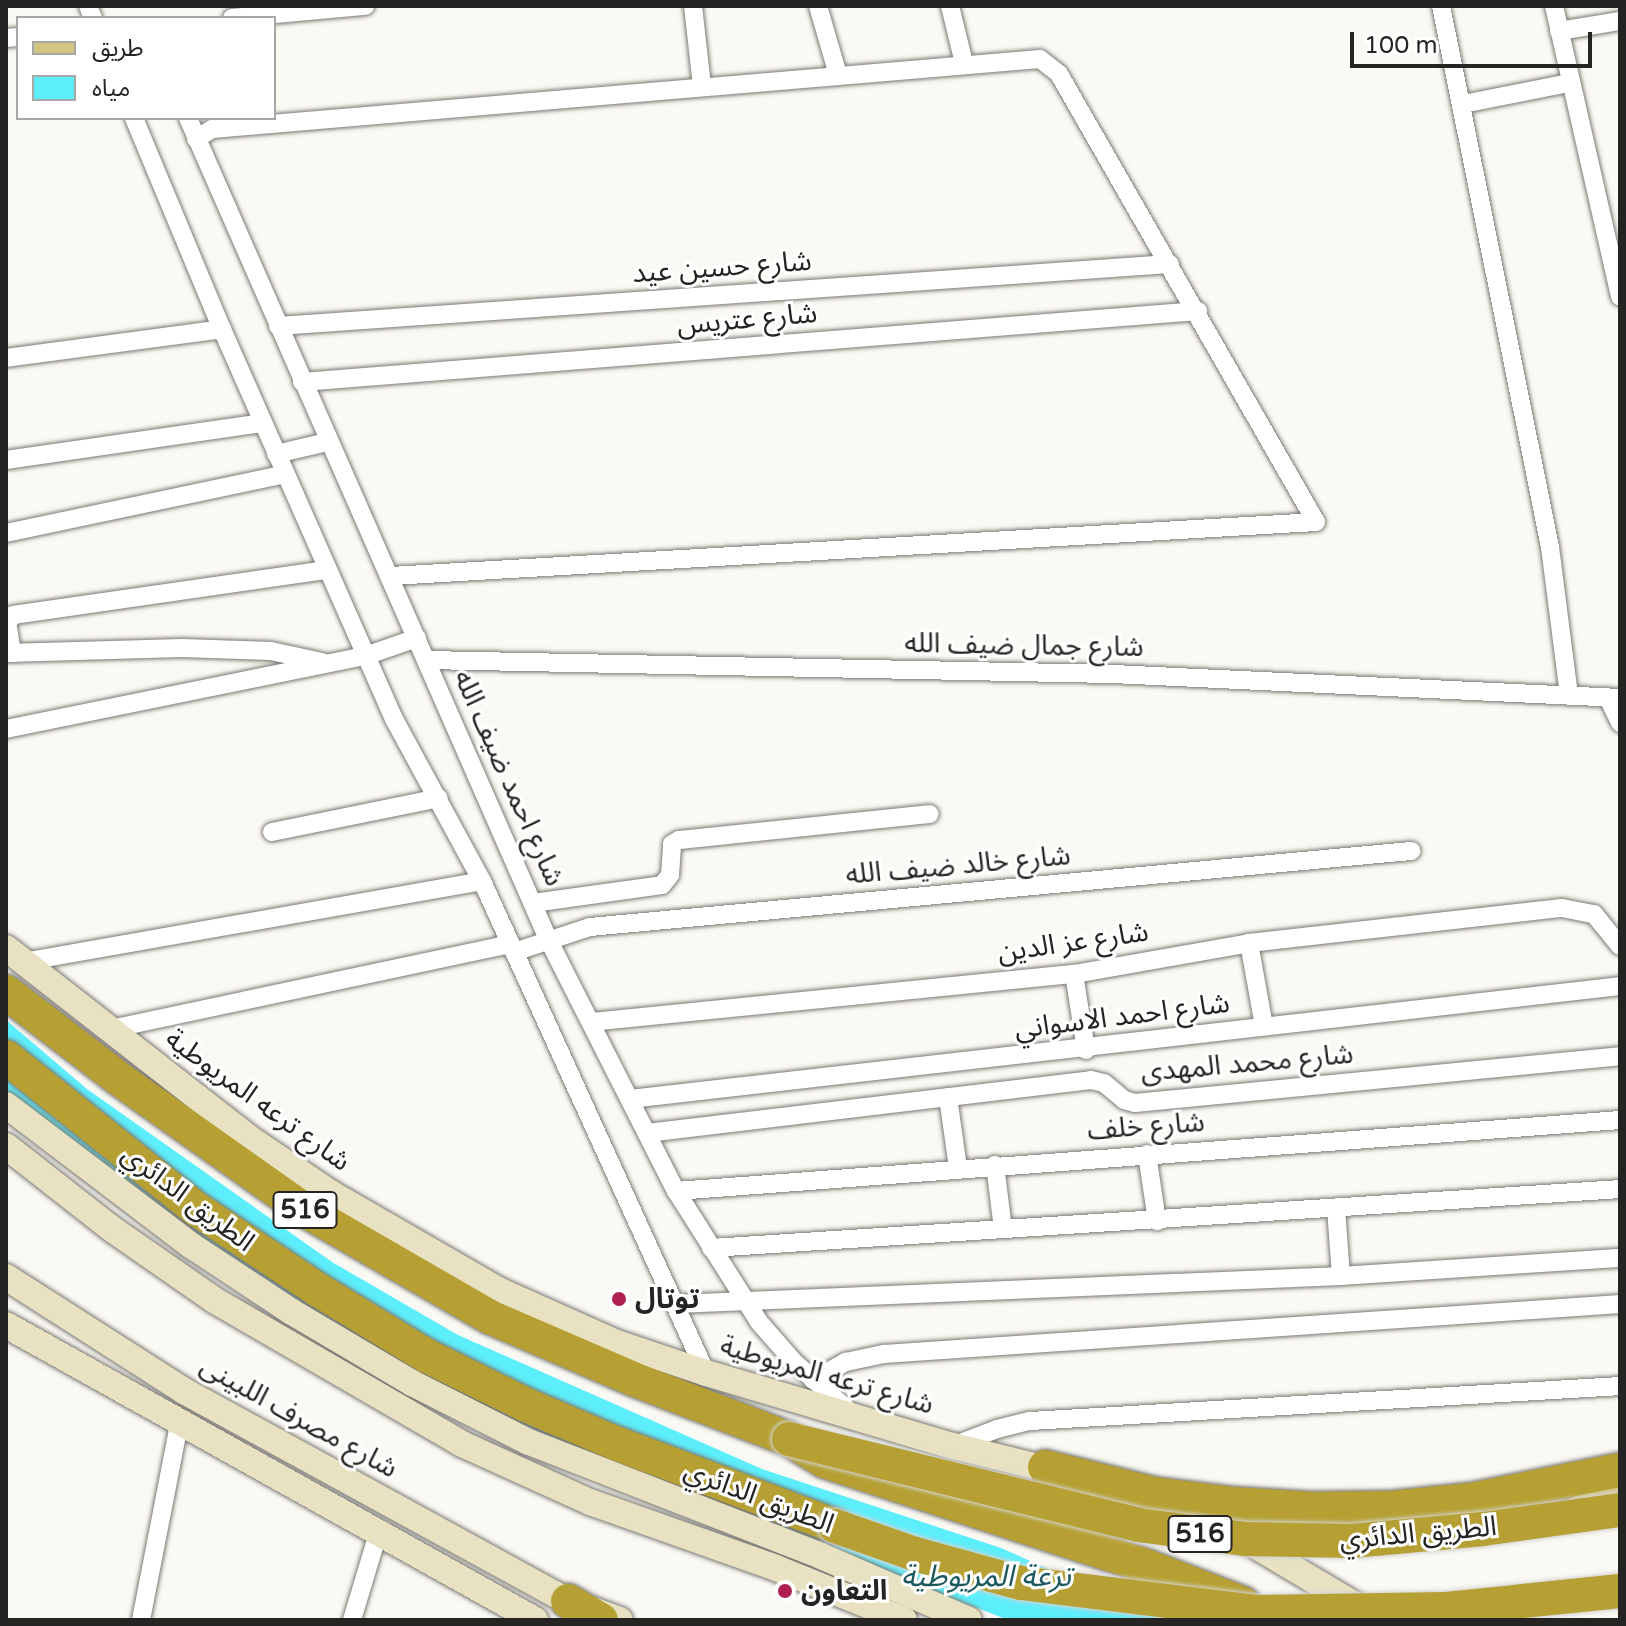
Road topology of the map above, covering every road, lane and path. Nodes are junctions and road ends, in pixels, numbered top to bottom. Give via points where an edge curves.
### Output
1 (365, 6) edge
2 (693, 6) edge
3 (818, 6) edge
4 (950, 6) edge
5 (1441, 6) edge
6 (1554, 6) edge
7 (254, 16) edge
8 (1620, 21) edge
9 (1559, 31) junction
10 (964, 63) junction
11 (838, 75) junction
12 (1569, 83) junction
13 (702, 86) junction
14 (1463, 104) junction
15 (135, 120) edge
16 (189, 120) edge
17 (196, 139) junction
18 (1614, 248) edge
19 (1170, 264) junction
20 (1620, 297) edge
21 (1198, 311) junction
22 (278, 326) junction
23 (222, 329) junction
24 (6, 358) edge
25 (302, 382) junction
26 (263, 423) junction
27 (327, 442) junction
28 (276, 454) junction
29 (6, 460) edge
30 (285, 474) junction
31 (6, 533) edge
32 (327, 570) junction
33 (391, 576) junction
34 (417, 638) junction
35 (9, 653) edge
36 (365, 656) junction
37 (426, 660) junction
38 (326, 663) junction
39 (1569, 696) junction
40 (1614, 698) edge
41 (1620, 723) edge
42 (6, 729) edge
43 (439, 798) junction
44 (930, 814) dead end
45 (272, 832) dead end
46 (1411, 851) dead end
47 (482, 881) junction
48 (533, 903) junction
49 (548, 939) junction
50 (1249, 943) junction
51 (1620, 946) edge
52 (512, 948) junction
53 (14, 955) edge
54 (1074, 974) junction
55 (1620, 986) edge
56 (6, 992) edge
57 (591, 1022) junction
58 (1264, 1026) junction
59 (106, 1030) junction
60 (1086, 1050) junction
61 (1620, 1056) edge
62 (6, 1057) edge
63 (948, 1097) junction
64 (630, 1099) junction
65 (6, 1105) edge
66 (1620, 1120) edge
67 (647, 1133) junction
68 (6, 1146) edge
69 (1147, 1154) junction
70 (995, 1165) junction
71 (958, 1168) junction
72 (1620, 1189) edge
73 (676, 1191) junction
74 (1336, 1208) junction
75 (1157, 1221) junction
76 (1003, 1229) junction
77 (192, 1246) junction
78 (711, 1248) junction
79 (1620, 1258) edge
80 (173, 1272) junction
81 (1341, 1276) junction
82 (6, 1277) edge
83 (743, 1301) junction
84 (676, 1304) junction
85 (1620, 1304) edge
86 (6, 1325) edge
87 (706, 1373) junction
88 (813, 1380) junction
89 (1620, 1386) edge
90 (854, 1414) junction
91 (180, 1420) junction
92 (789, 1439) junction
93 (953, 1446) junction
94 (1045, 1467) junction
95 (1620, 1470) edge
96 (1620, 1486) edge
97 (1620, 1510) edge
98 (1564, 1519) junction
99 (379, 1530) junction
100 (787, 1543) junction
101 (821, 1556) junction
102 (776, 1568) junction
103 (809, 1580) junction
104 (1620, 1591) edge
105 (568, 1601) junction
106 (141, 1620) edge
107 (352, 1620) edge
108 (535, 1620) edge
109 (601, 1620) edge
110 (620, 1620) edge
111 (904, 1620) edge
112 (969, 1620) edge
113 (1284, 1620) edge
114 (1380, 1620) edge

1 - 7 street
2 - 13 street
3 - 11 street
4 - 10 street
5 - 14 street
6 - 9 street
8 - 9 street
9 - 12 street
10 - 11 street
10 - 19 street via 1032,58 1051,64
11 - 13 street
12 - 14 street
12 - 18 street
13 - 17 street via 212,129
14 - 39 street via 1550,547
15 - 23 street
16 - 17 street, شارع احمد ضيف الله
17 - 22 street, شارع احمد ضيف الله
18 - 20 street
19 - 21 street
19 - 22 street, شارع حسين عيد
21 - 25 street, شارع عتريس
21 - 33 street via 1316,522
22 - 25 street, شارع احمد ضيف الله
23 - 24 street
23 - 26 street
25 - 27 street, شارع احمد ضيف الله
26 - 28 street
26 - 29 street
27 - 28 street
27 - 33 street, شارع احمد ضيف الله
28 - 30 street
30 - 31 street
30 - 32 street
32 - 35 street via 13,615 7,623
32 - 36 street
33 - 34 street, شارع احمد ضيف الله
34 - 36 street
34 - 37 street, شارع احمد ضيف الله
35 - 38 street via 182,648 271,651
36 - 38 street
36 - 43 street
37 - 39 street, شارع جمال ضيف الله via 1113,674
37 - 48 street, شارع احمد ضيف الله
38 - 42 street
39 - 40 street, شارع جمال ضيف الله
40 - 41 street
43 - 45 street
43 - 47 street
44 - 48 street via 679,840 672,844 670,875 662,885
46 - 49 street, شارع خالد ضيف الله via 590,927
47 - 52 street
47 - 53 street
48 - 49 street, شارع احمد ضيف الله
49 - 52 street, شارع خالد ضيف الله
49 - 57 street, شارع احمد ضيف الله
50 - 51 street, شارع عز الدين via 1562,908 1594,914
50 - 54 street, شارع عز الدين
50 - 58 street
52 - 59 street, شارع خالد ضيف الله
52 - 84 street
53 - 59 main road, شارع ترعه المريوطية
54 - 57 street, شارع عز الدين
54 - 60 street
55 - 58 street, شارع احمد الاسواني
56 - 92 highway, الطريق الدائري / 516 via 234,1162 406,1271 490,1317
57 - 64 street, شارع احمد ضيف الله
58 - 60 street, شارع احمد الاسواني
59 - 87 main road, شارع ترعه المريوطية via 249,1138 433,1254 583,1329
60 - 64 street, شارع احمد الاسواني
61 - 63 street, شارع محمد المهدى via 1150,1102 1124,1100 1104,1083 1091,1080
62 - 104 highway, الطريق الدائري / 516, bridge via 198,1210 427,1356 618,1444 915,1554 1021,1583 1257,1612 1446,1609
63 - 67 street, شارع محمد المهدى
63 - 71 street
64 - 67 street, شارع احمد ضيف الله
65 - 77 main road
66 - 69 street, شارع خلف
67 - 73 street, شارع احمد ضيف الله
68 - 80 main road
69 - 70 street, شارع خلف
69 - 75 street
70 - 71 street, شارع خلف
70 - 76 street
71 - 73 street, شارع خلف
72 - 74 street
73 - 78 street, شارع احمد ضيف الله
74 - 75 street
74 - 81 street
75 - 76 street
76 - 78 street
77 - 80 main road
77 - 100 main road via 352,1349 516,1436
78 - 83 street, شارع احمد ضيف الله
79 - 81 street
80 - 102 main road via 280,1340 501,1464 590,1502
81 - 83 street
82 - 105 main road, شارع مصرف اللبينى via 184,1391
83 - 84 street
83 - 88 street, شارع احمد ضيف الله
84 - 87 street
85 - 88 street via 884,1354 846,1362
86 - 91 main road
87 - 90 main road, شارع ترعه المريوطية
88 - 90 street, شارع احمد ضيف الله
89 - 93 street via 1030,1421
90 - 93 main road, شارع ترعه المريوطية
91 - 99 main road
91 - 106 street
92 - 98 highway, الطريق الدائري / 516, bridge via 1026,1500 1206,1535 1352,1541
92 - 113 highway via 852,1471 1141,1564
93 - 94 main road, شارع ترعه المريوطية
94 - 95 highway via 1154,1494 1312,1509 1471,1500
94 - 114 main road, شارع ترعه المريوطية via 1216,1526
96 - 98 main road
97 - 98 highway, الطريق الدائري / 516, bridge
99 - 107 street
99 - 108 main road
100 - 101 main road
100 - 102 main road
101 - 103 main road
101 - 112 main road
102 - 103 main road
103 - 111 main road
105 - 109 highway
105 - 110 main road, شارع مصرف اللبينى

